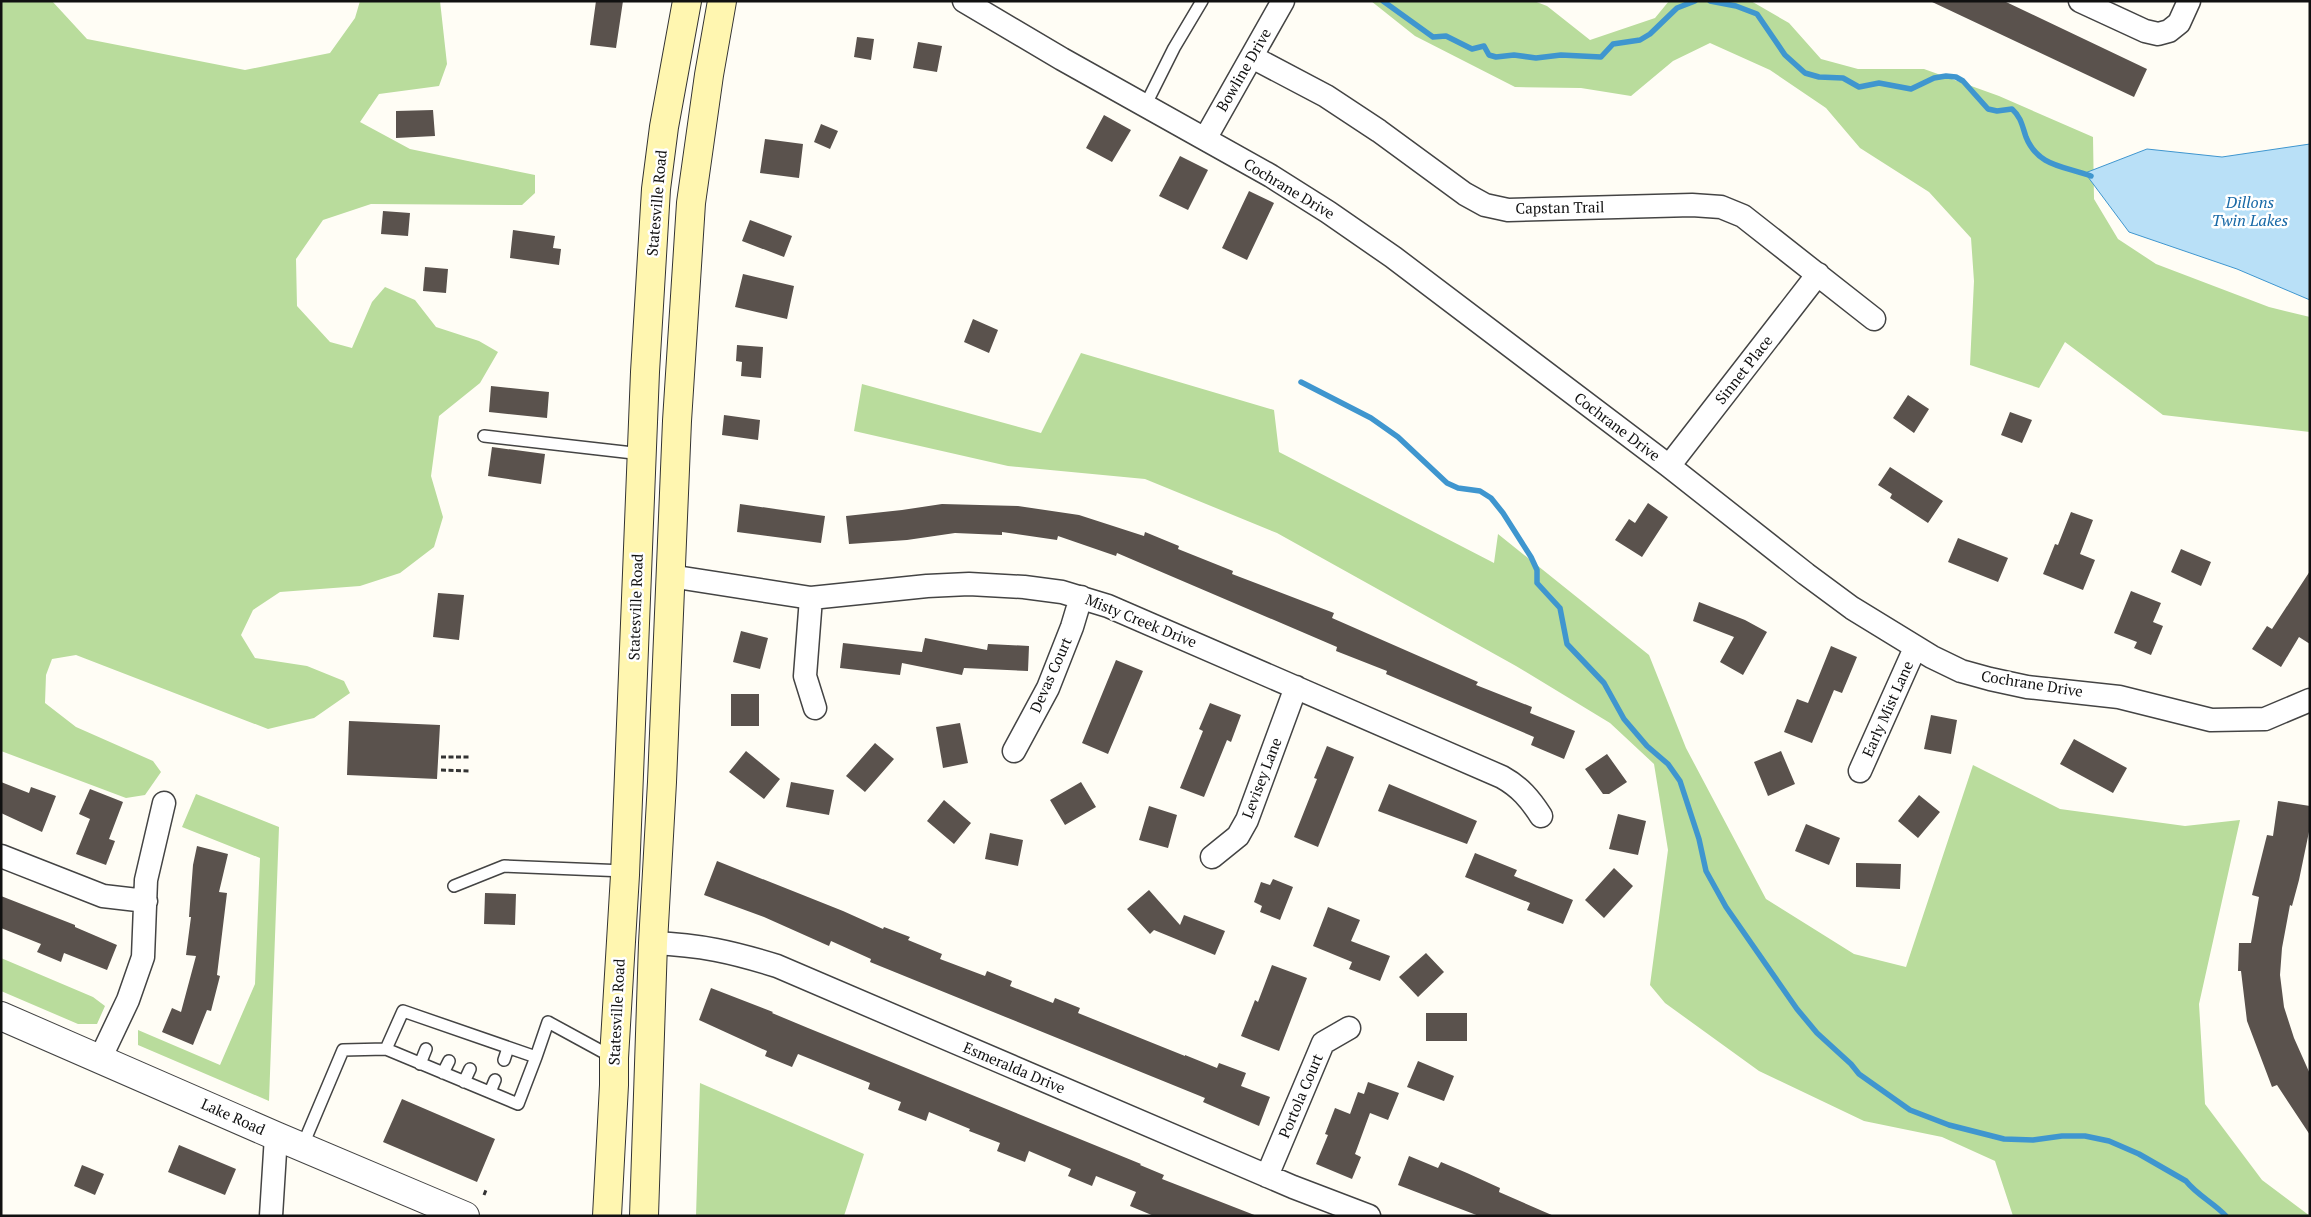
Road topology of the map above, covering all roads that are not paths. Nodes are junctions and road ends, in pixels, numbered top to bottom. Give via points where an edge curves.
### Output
1 (687, 1) edge
2 (722, 1) edge
3 (964, 1) edge
4 (1202, 1) edge
5 (1283, 1) edge
6 (2080, 1) edge
7 (2189, 1) edge
8 (1252, 57) junction
9 (1145, 106) junction
10 (1204, 139) junction
11 (1818, 274) junction
12 (1874, 319) dead end
13 (484, 436) dead end
14 (642, 454) junction
15 (1669, 466) junction
16 (670, 576) junction
17 (1081, 596) junction
18 (811, 598) junction
19 (1915, 648) junction
20 (1296, 687) junction
21 (2310, 700) edge
22 (815, 708) dead end
23 (1014, 751) dead end
24 (1860, 770) dead end
25 (164, 803) dead end
26 (1541, 816) dead end
27 (1, 856) edge
28 (1212, 857) dead end
29 (625, 871) junction
30 (454, 886) dead end
31 (146, 901) junction
32 (653, 943) junction
33 (1, 1016) edge
34 (1349, 1028) dead end
35 (508, 1048) junction
36 (386, 1049) junction
37 (426, 1049) dead end
38 (536, 1057) junction
39 (614, 1058) junction
40 (100, 1059) junction
41 (504, 1060) dead end
42 (448, 1061) dead end
43 (420, 1064) junction
44 (470, 1069) dead end
45 (443, 1074) junction
46 (495, 1080) dead end
47 (464, 1082) junction
48 (490, 1092) junction
49 (276, 1136) junction
50 (302, 1147) junction
51 (1267, 1176) junction
52 (270, 1216) edge
53 (464, 1216) edge
54 (607, 1216) edge
55 (644, 1216) edge
56 (1369, 1216) edge

1 - 14 main road, Statesville Road via 656,189
2 - 16 main road via 708,75 691,203
3 - 9 street, Cochrane Drive
4 - 9 lane
5 - 8 street, Bowline Drive
6 - 7 street via 2158,34 2169,31 2179,22
8 - 10 street, Bowline Drive
8 - 11 street, Capstan Trail via 1326,96 1485,205 1508,210 1721,207 1743,216
9 - 10 street, Cochrane Drive
10 - 15 street, Cochrane Drive via 1328,212 1385,252
11 - 12 street, Capstan Trail
11 - 15 street, Sinnet Place
13 - 14 lane
14 - 29 main road, Statesville Road
15 - 19 street, Cochrane Drive via 1806,574
16 - 18 street, Misty Creek Drive
16 - 32 main road
17 - 18 street, Misty Creek Drive via 1024,587 969,584
17 - 20 street, Misty Creek Drive
17 - 23 street, Devas Court via 1048,688
18 - 22 street via 804,676
19 - 21 street, Cochrane Drive via 1962,671 1990,679 2119,697 2211,720 2265,719
19 - 24 street, Early Mist Lane
20 - 26 street, Misty Creek Drive via 1518,786
20 - 28 street, Levisey Lane via 1247,820 1238,836
25 - 31 street via 146,880
27 - 31 street via 103,896
29 - 30 lane via 504,866
29 - 39 main road, Statesville Road
31 - 40 street via 143,956 128,1000
32 - 51 street, Esmeralda Drive via 726,950 777,966
32 - 55 main road
33 - 40 street, Lake Road
34 - 51 street, Portola Court via 1323,1043
35 - 36 lane via 480,1043 403,1011
35 - 38 lane
35 - 41 lane
36 - 43 lane
36 - 50 lane via 343,1050
37 - 43 lane
38 - 39 lane via 548,1022
38 - 48 lane via 518,1104
39 - 54 main road, Statesville Road
40 - 49 street, Lake Road
42 - 45 lane
43 - 45 lane
44 - 47 lane
45 - 47 lane
46 - 48 lane
47 - 48 lane
49 - 50 street, Lake Road
49 - 52 street
50 - 53 street, Lake Road
51 - 56 street, Esmeralda Drive

